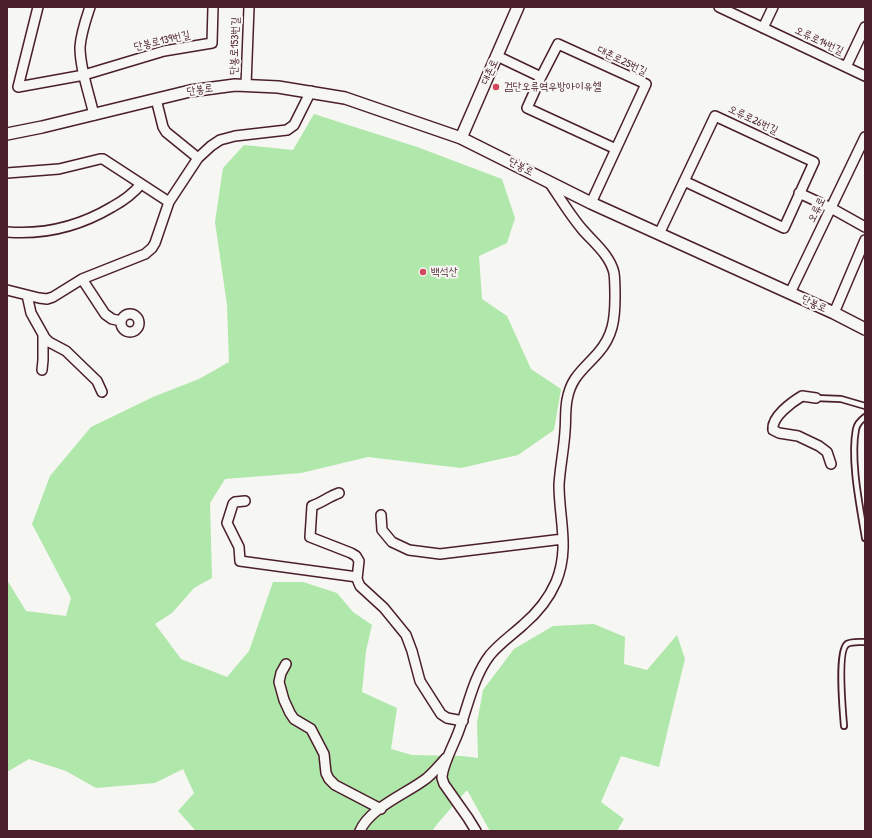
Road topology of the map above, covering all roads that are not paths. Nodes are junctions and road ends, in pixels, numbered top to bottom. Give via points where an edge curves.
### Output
1 (38, 7) edge
2 (90, 7) edge
3 (213, 7) edge
4 (249, 7) edge
5 (518, 7) edge
6 (719, 7) edge
7 (773, 7) edge
8 (865, 27) edge
9 (763, 28) junction
10 (497, 56) junction
11 (846, 67) junction
12 (84, 75) junction
13 (865, 76) edge
14 (542, 77) junction
15 (246, 86) junction
16 (311, 91) junction
17 (156, 99) junction
18 (94, 114) junction
19 (7, 134) edge
20 (461, 138) junction
21 (865, 138) edge
22 (616, 149) junction
23 (198, 158) junction
24 (7, 173) edge
25 (684, 181) junction
26 (549, 182) junction
27 (141, 184) junction
28 (799, 193) junction
29 (169, 202) junction
30 (591, 203) junction
31 (831, 208) junction
32 (865, 227) edge
33 (7, 232) edge
34 (659, 234) junction
35 (865, 240) edge
36 (82, 279) junction
37 (7, 290) edge
38 (790, 293) junction
39 (27, 295) junction
40 (834, 313) junction
41 (121, 320) dead end
42 (865, 329) edge
43 (43, 334) junction
44 (42, 370) dead end
45 (102, 392) dead end
46 (816, 398) joint
47 (865, 406) edge
48 (865, 417) edge
49 (831, 464) dead end
50 (339, 493) dead end
51 (245, 501) dead end
52 (381, 515) dead end
53 (865, 538) edge
54 (563, 539) junction
55 (357, 577) junction
56 (865, 642) edge
57 (286, 664) dead end
58 (463, 721) junction
59 (844, 726) dead end
60 (450, 752) junction
61 (381, 809) junction
62 (360, 831) edge
63 (476, 831) edge

1 - 12 street, 단봉로139번길 via 18,87
2 - 12 street via 80,46
3 - 12 street, 단봉로139번길 via 212,43 164,51
4 - 15 street, 단봉로153번길
5 - 10 street, 대촌로
6 - 9 street, 오류로14번길
7 - 9 street
8 - 11 street
9 - 11 street, 오류로14번길
10 - 14 street
10 - 20 street, 대촌로
11 - 13 street, 오류로14번길
12 - 18 street
14 - 22 street, 대촌로25번길 via 527,108
14 - 22 street, 대촌로25번길 via 558,44 646,84
15 - 16 street, 단봉로 via 278,86
15 - 17 street, 단봉로 via 190,91
16 - 20 street, 단봉로 via 345,98
16 - 23 street via 291,128 220,140
17 - 18 street, 단봉로
17 - 23 street via 166,132
18 - 19 street, 단봉로
20 - 26 street, 단봉로
21 - 31 street, 오류로
22 - 30 street, 대촌로25번길
23 - 29 street
24 - 27 street via 59,169 103,159
25 - 28 street, 오류로26번길 via 784,228
25 - 28 street, 오류로26번길 via 715,116 814,162
25 - 34 street, 오류로26번길
26 - 30 street, 단봉로
26 - 54 street via 610,264 615,284 614,324 610,334 599,352 573,380 566,401 559,484
27 - 29 street
27 - 33 street via 123,201 74,225 47,231
28 - 31 street
29 - 36 street via 157,239 149,251
30 - 34 street, 단봉로
31 - 32 street
31 - 38 street, 오류로
34 - 38 street, 단봉로
35 - 40 street
36 - 39 street via 47,299
36 - 41 street via 105,314
37 - 39 street
38 - 40 street, 단봉로
39 - 43 street via 31,313
40 - 42 street, 단봉로
43 - 44 street
43 - 45 street via 49,342 66,351 97,381
46 - 47 lane via 841,399
46 - 49 street via 802,396 793,402 776,419 772,430 798,436 819,446 827,452
48 - 53 lane via 856,427 855,452
50 - 55 street via 312,506 310,537 356,556
51 - 55 street via 233,504 228,523 239,547 240,561
52 - 54 street via 382,530 392,542 409,550 440,554
54 - 58 street via 561,567 556,582 537,610 491,654 473,687
55 - 58 street via 360,586 384,608 406,635 420,680 441,714
56 - 59 lane via 847,644 843,649 841,670
57 - 61 street via 279,682 284,700 294,719 311,729 324,754 329,779
58 - 60 street
60 - 61 street via 427,778
60 - 63 street via 442,778
61 - 62 street via 372,814

